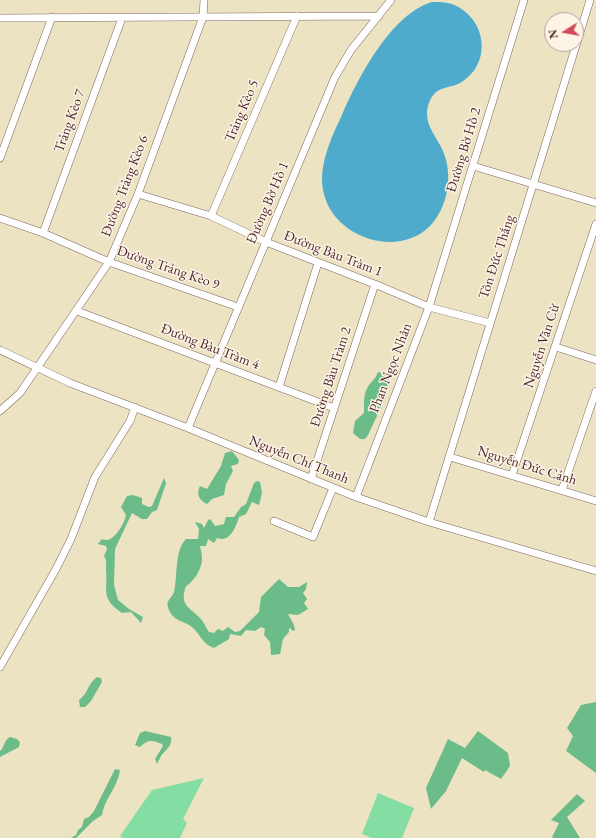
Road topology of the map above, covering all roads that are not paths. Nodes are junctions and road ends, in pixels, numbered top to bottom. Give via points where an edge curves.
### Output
1 (204, 0) edge
2 (391, 0) edge
3 (524, 0) edge
4 (590, 0) edge
5 (296, 16) junction
6 (379, 16) junction
7 (52, 17) junction
8 (203, 17) junction
9 (0, 18) edge
10 (122, 18) junction
11 (0, 158) edge
12 (473, 166) junction
13 (534, 184) junction
14 (138, 194) junction
15 (596, 203) edge
16 (211, 216) junction
17 (0, 218) edge
18 (596, 224) edge
19 (43, 233) junction
20 (266, 242) junction
21 (109, 262) junction
22 (318, 263) junction
23 (375, 284) junction
24 (238, 307) junction
25 (429, 307) junction
26 (77, 311) junction
27 (490, 323) junction
28 (556, 347) junction
29 (0, 350) edge
30 (596, 360) edge
31 (215, 363) junction
32 (38, 367) junction
33 (279, 387) junction
34 (596, 391) edge
35 (135, 407) junction
36 (334, 408) junction
37 (0, 411) edge
38 (188, 428) junction
39 (450, 457) junction
40 (512, 475) junction
41 (311, 479) junction
42 (333, 488) junction
43 (562, 490) junction
44 (356, 497) junction
45 (596, 501) edge
46 (274, 521) dead end
47 (429, 522) junction
48 (596, 571) edge
49 (0, 666) edge

1 - 8 street, Đường Trảng Kèo 6
2 - 6 street, Đường Bờ Hồ 1
3 - 12 street, Đường Bờ Hồ 2
4 - 13 street, Tôn Đức Thắng
5 - 6 street
5 - 8 street
5 - 16 street, Trảng Kèo 5
6 - 20 street, Đường Bờ Hồ 1 via 351,50 335,77
7 - 9 street
7 - 10 street
7 - 11 street
8 - 10 street
8 - 14 street, Đường Trảng Kèo 6
10 - 19 street, Trảng Kèo 7
12 - 13 street
12 - 25 street, Đường Bờ Hồ 2
13 - 15 street
13 - 27 street, Tôn Đức Thắng
14 - 16 street, Đường Bàu Tràm 1
14 - 21 street, Đường Trảng Kèo 6
16 - 20 street, Đường Bàu Tràm 1
17 - 19 street, Đường Trảng Kèo 9
18 - 28 street, Nguyễn Văn Cừ
19 - 21 street, Đường Trảng Kèo 9
20 - 22 street, Đường Bàu Tràm 1
20 - 24 street, Đường Bờ Hồ 1
21 - 24 street, Đường Trảng Kèo 9
21 - 26 street, Đường Trảng Kèo 6
22 - 23 street, Đường Bàu Tràm 1
22 - 33 street
23 - 25 street, Đường Bàu Tràm 1
23 - 36 street, Đường Bàu Tràm 2
24 - 31 street, Đường Bờ Hồ 1
25 - 27 street
25 - 44 street, Phan Ngọc Nhân
26 - 31 street, Đường Bàu Tràm 4
26 - 32 street, Đường Trảng Kèo 6
27 - 39 street, Tôn Đức Thắng
28 - 30 street
28 - 40 street, Nguyễn Văn Cừ
29 - 32 street, Nguyễn Chí Thanh
31 - 33 street, Đường Bàu Tràm 4
31 - 38 street, Đường Bờ Hồ 1
32 - 35 street, Nguyễn Chí Thanh via 70,383
32 - 37 street, Đường Trảng Kèo 6 via 20,393
33 - 36 street, Đường Bàu Tràm 4
34 - 43 street
35 - 38 street, Nguyễn Chí Thanh
35 - 49 street via 130,421 95,477 56,569
36 - 41 street, Đường Bàu Tràm 2
38 - 41 street, Nguyễn Chí Thanh
39 - 40 street, Nguyễn Đức Cảnh
39 - 47 street, Tôn Đức Thắng
40 - 43 street, Nguyễn Đức Cảnh
41 - 42 street, Nguyễn Chí Thanh
42 - 44 street, Nguyễn Chí Thanh
42 - 46 street via 314,537
43 - 45 street, Nguyễn Đức Cảnh
44 - 47 street, Nguyễn Chí Thanh
47 - 48 street, Nguyễn Chí Thanh

